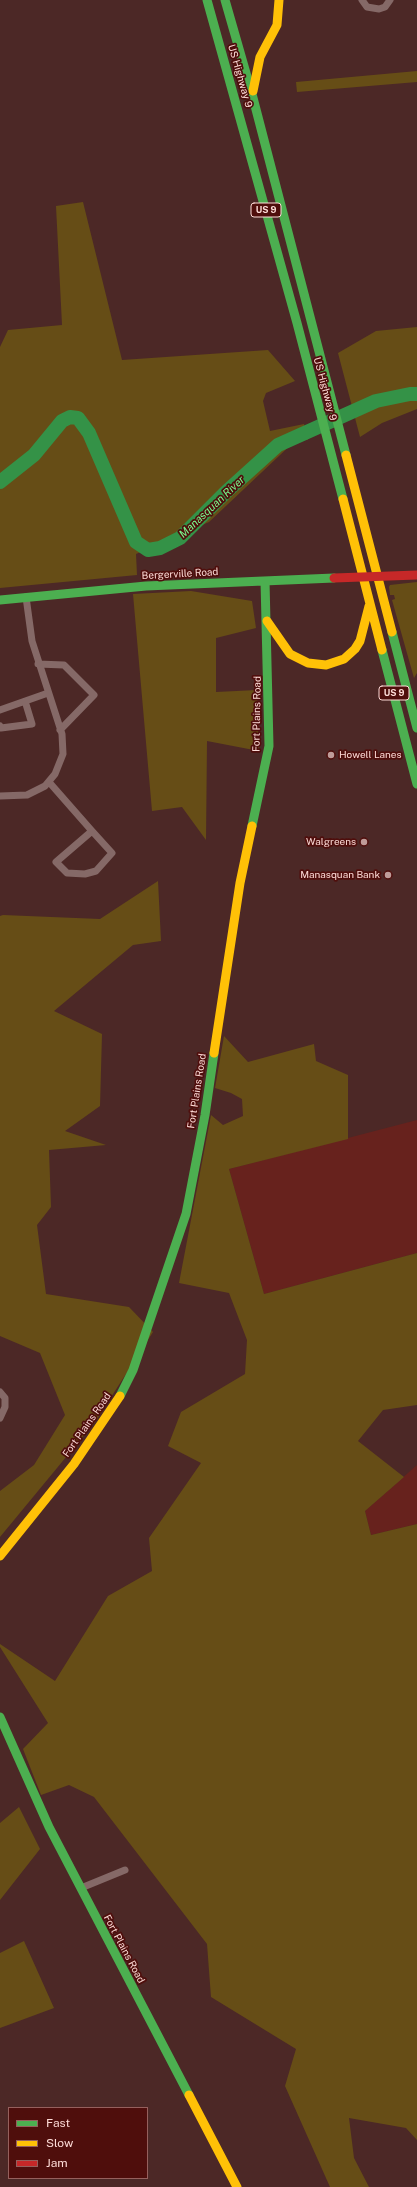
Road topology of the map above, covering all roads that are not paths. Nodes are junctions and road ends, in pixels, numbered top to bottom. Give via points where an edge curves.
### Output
1 (207, 0) edge
2 (225, 0) edge
3 (279, 0) edge
4 (362, 0) edge
5 (390, 0) edge
6 (252, 94) junction
7 (417, 575) edge
8 (376, 576) junction
9 (362, 577) junction
10 (265, 581) junction
11 (26, 597) junction
12 (0, 600) edge
13 (370, 603) junction
14 (267, 620) junction
15 (38, 664) junction
16 (48, 693) junction
17 (25, 701) junction
18 (0, 710) edge
19 (417, 714) edge
20 (0, 726) edge
21 (417, 726) edge
22 (60, 730) junction
23 (49, 782) junction
24 (417, 784) edge
25 (0, 796) edge
26 (92, 831) junction
27 (0, 1392) edge
28 (0, 1418) edge
29 (0, 1556) edge
30 (0, 1717) edge
31 (2, 1730) edge
32 (125, 1870) dead end
33 (81, 1888) junction
34 (237, 2187) edge

1 - 9 main road, US Highway 9 / US 9 via 262,194
2 - 6 main road, US Highway 9 / US 9
3 - 6 main road via 277,25 260,57
4 - 5 street via 367,7 379,9 385,7
6 - 8 main road, US Highway 9 / US 9
7 - 8 main road, Bergerville Road
8 - 9 main road, Bergerville Road
8 - 21 main road, US Highway 9 / US 9
9 - 10 main road, Bergerville Road
9 - 13 main road, US Highway 9 / US 9
10 - 11 main road, Bergerville Road via 146,586
10 - 14 main road, Fort Plains Road
11 - 12 main road, Bergerville Road
11 - 15 street via 32,642
13 - 14 main road via 360,641 355,649 344,659 326,665 308,663 290,654
13 - 24 main road, US Highway 9 / US 9
14 - 29 main road, Fort Plains Road via 269,746 240,883 199,1151 184,1221 133,1370 117,1404 74,1464
15 - 16 street
15 - 22 street via 64,665 94,696
16 - 17 street
16 - 22 street
17 - 18 street
17 - 20 street via 32,724 1,728
19 - 21 main road
22 - 23 street via 63,754 60,765
23 - 25 street via 27,795
23 - 26 street
26 - 26 street via 112,854 96,871 86,874 67,873 56,862
27 - 28 street via 5,1398 5,1408
30 - 31 main road, Fort Plains Road
31 - 33 main road, Fort Plains Road
32 - 33 street
33 - 34 main road, Fort Plains Road

